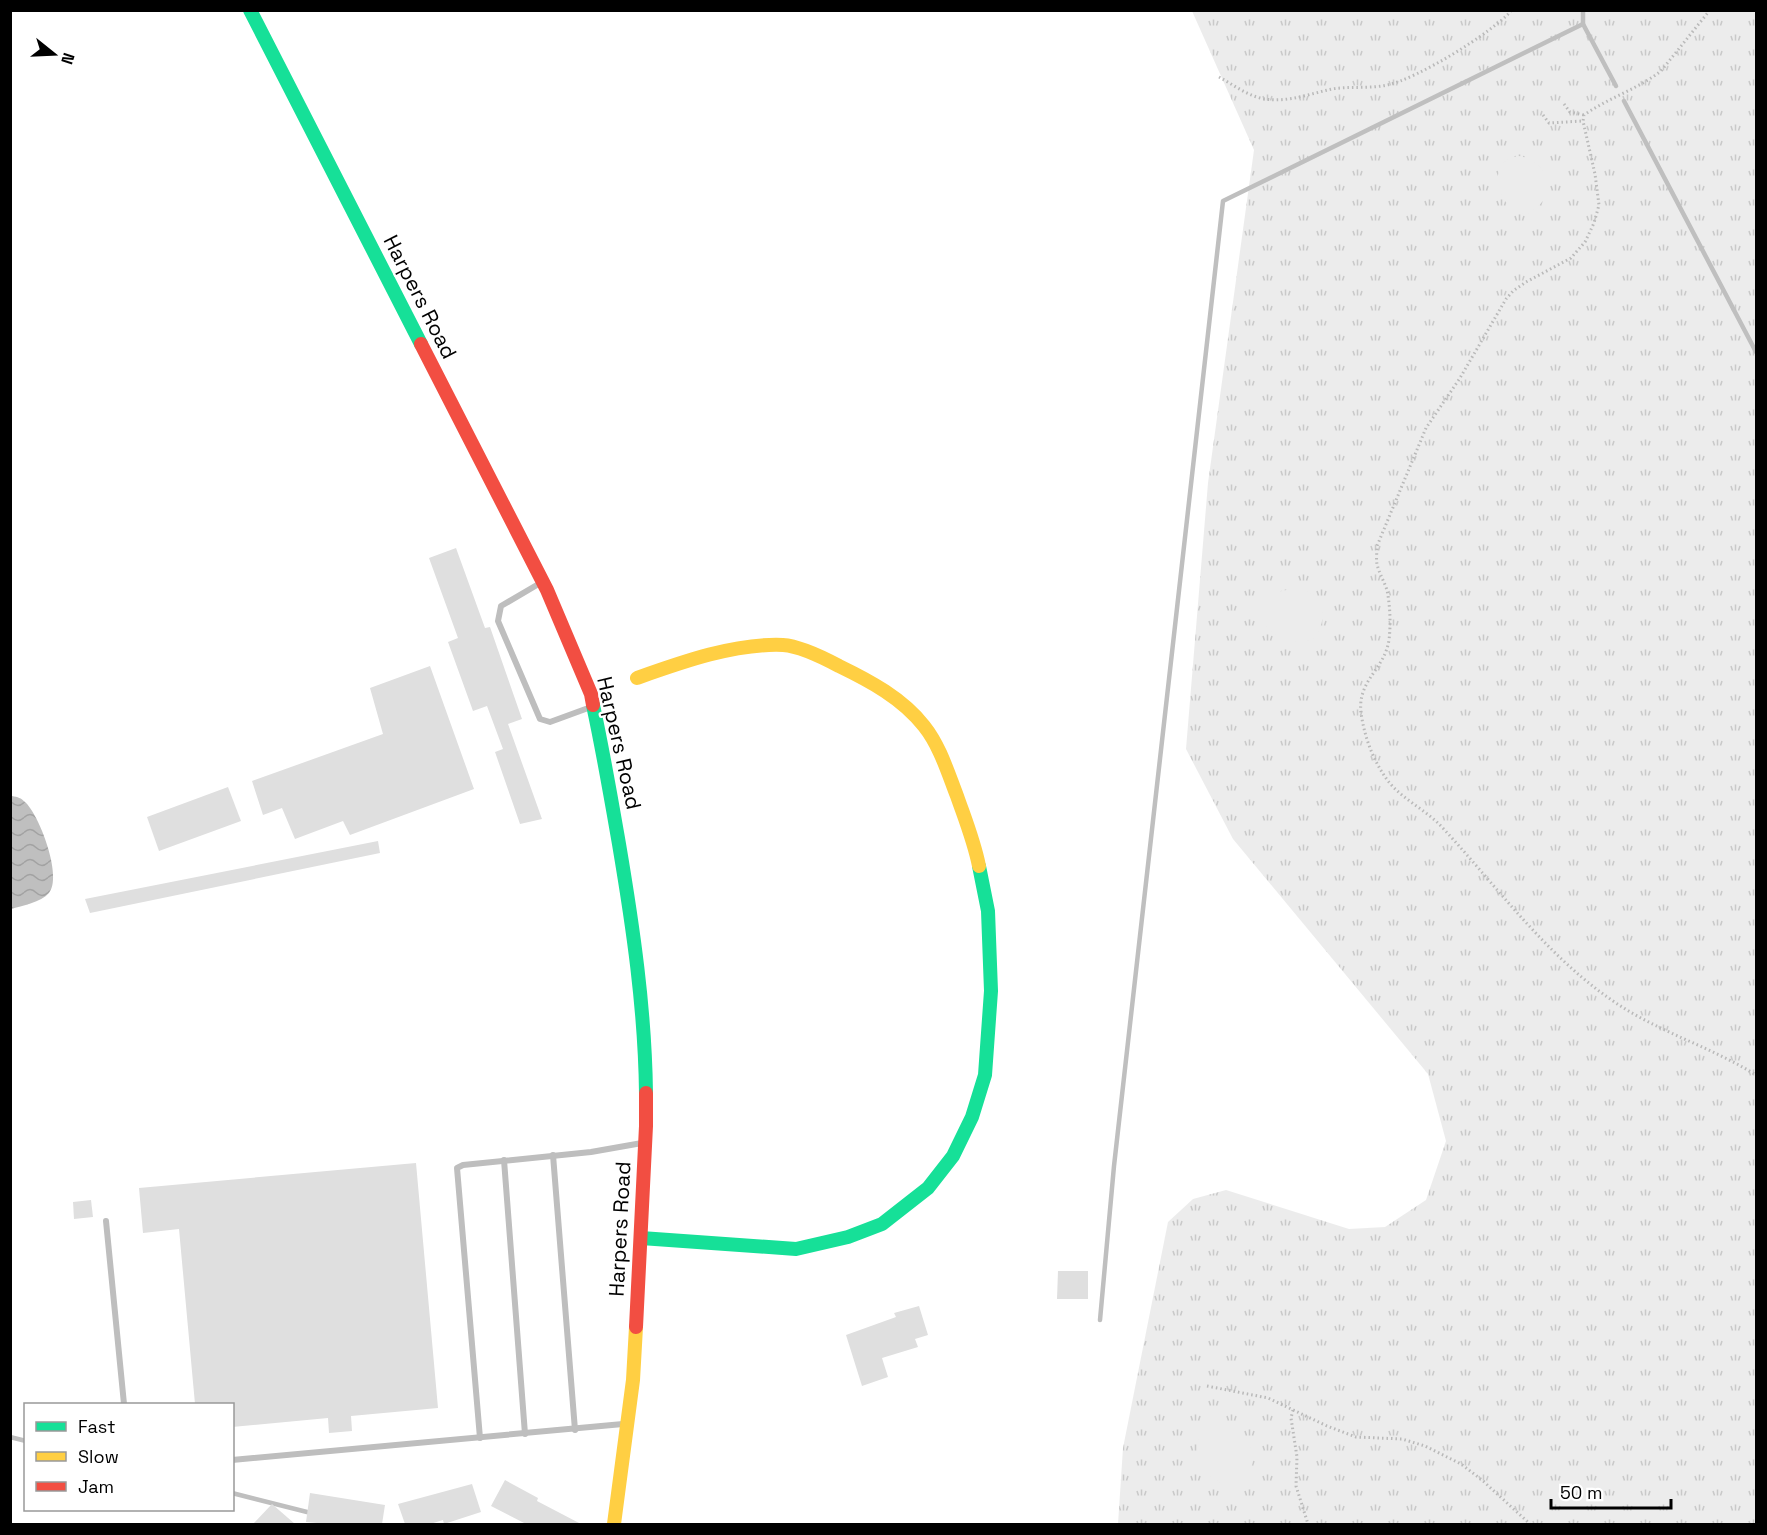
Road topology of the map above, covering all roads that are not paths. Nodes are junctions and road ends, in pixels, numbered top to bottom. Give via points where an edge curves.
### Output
1 (250, 10) edge
2 (542, 582) junction
3 (637, 678) dead end
4 (593, 706) junction
5 (645, 1142) junction
6 (553, 1155) junction
7 (504, 1160) junction
8 (106, 1221) dead end
9 (641, 1238) junction
10 (124, 1403) edge
11 (627, 1424) junction
12 (575, 1430) junction
13 (525, 1434) junction
14 (480, 1438) junction
15 (234, 1460) edge
16 (614, 1524) edge

1 - 2 street, Harpers Road
2 - 4 street, Harpers Road
2 - 4 lane via 501,606 498,621 540,719 550,722
3 - 9 street via 735,649 785,645 869,680 905,706 925,727 943,760 974,842 988,911 991,991 985,1075 972,1116 953,1156 928,1188 902,1211 882,1224 848,1237 796,1249
4 - 5 street, Harpers Road via 637,959 645,1044
5 - 6 lane
5 - 9 street, Harpers Road
6 - 7 lane
6 - 12 lane
7 - 13 lane
7 - 14 lane via 457,1168
8 - 10 lane
9 - 11 street, Harpers Road
11 - 12 lane
11 - 16 street, Harpers Road
12 - 13 lane
13 - 14 lane
14 - 15 lane

